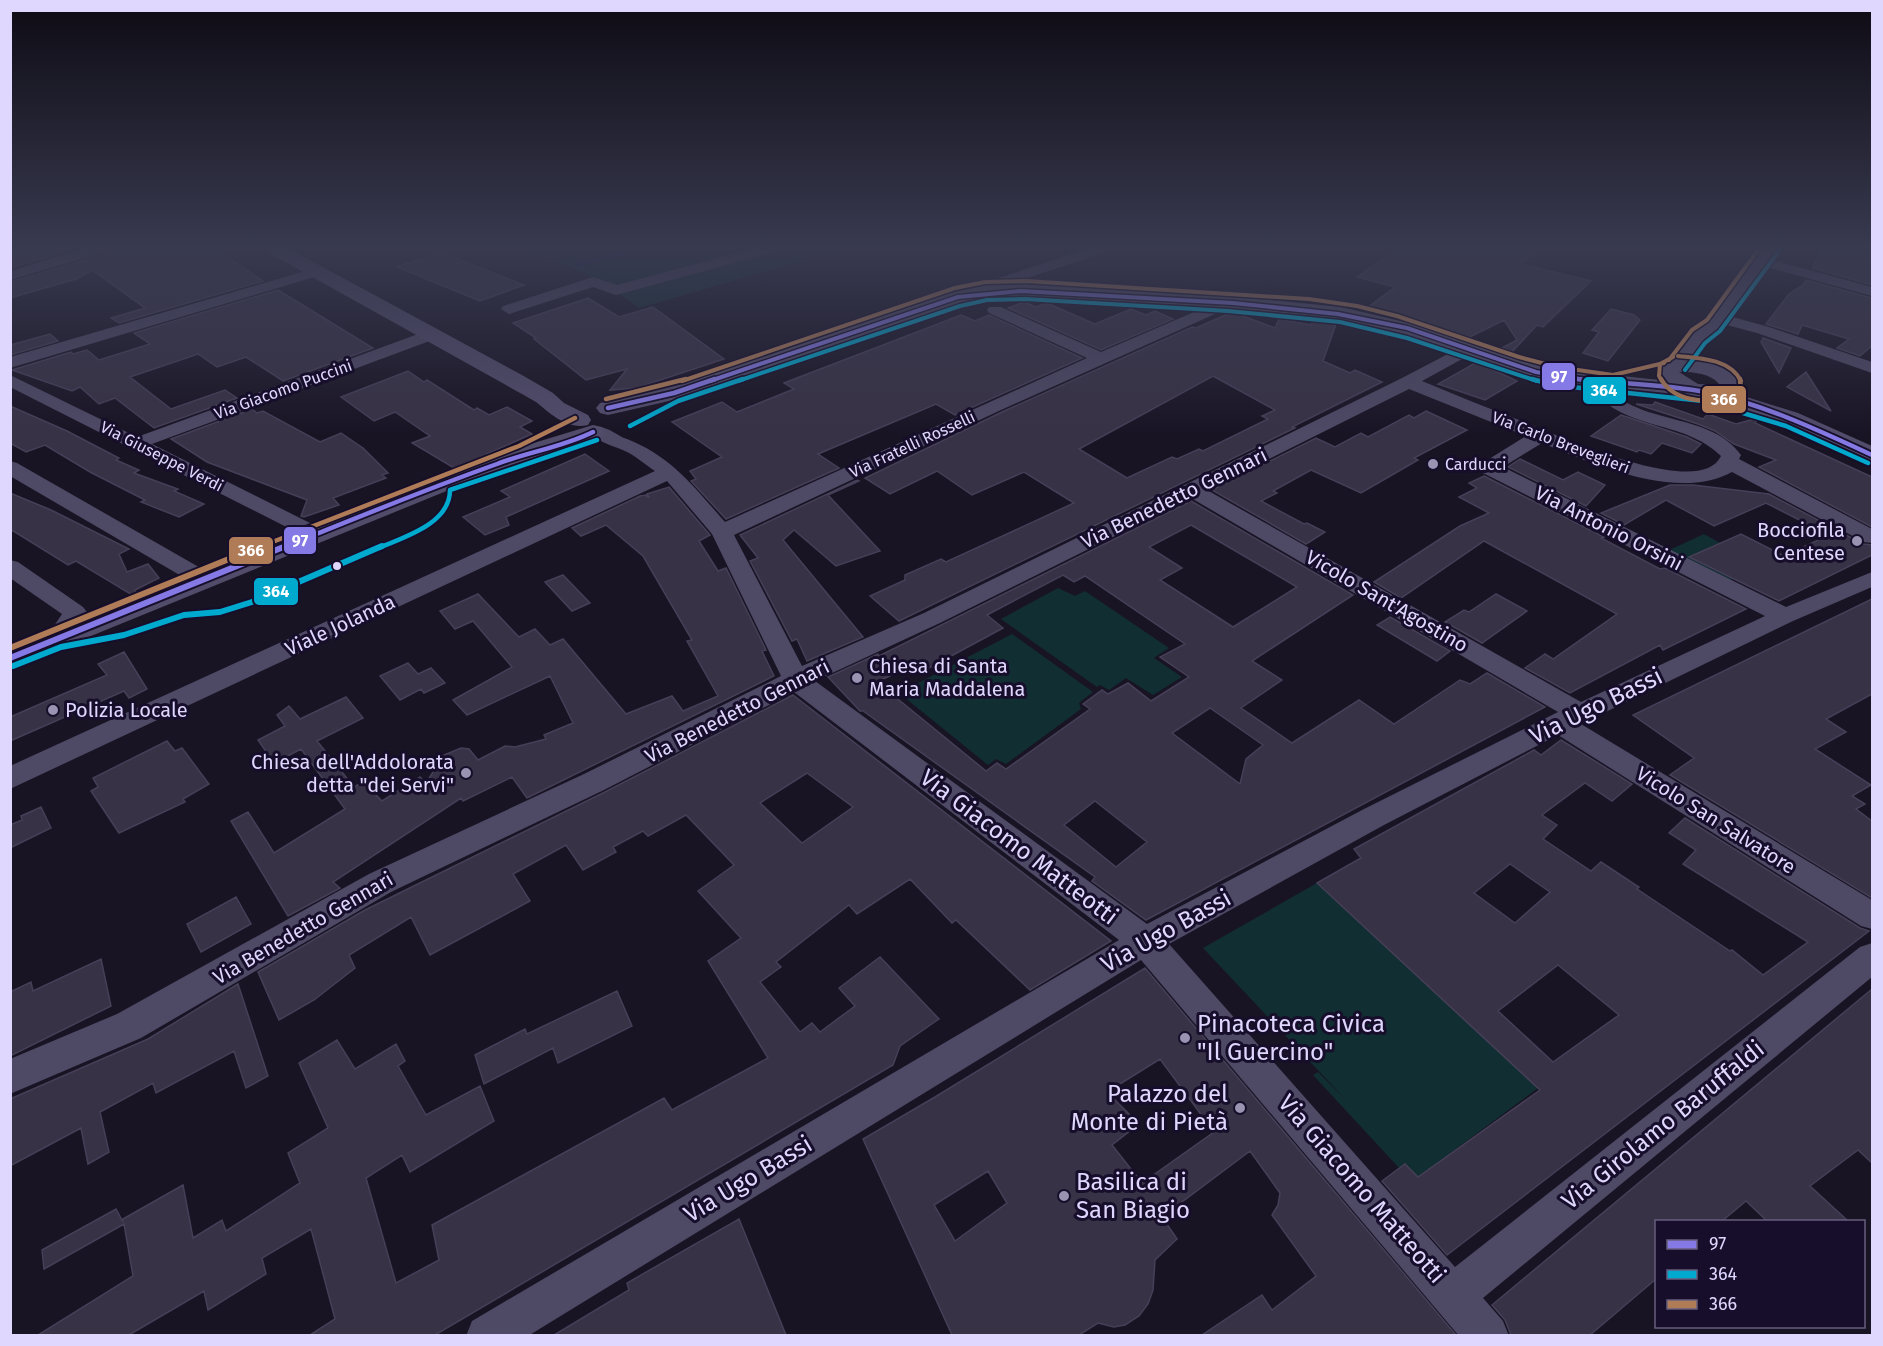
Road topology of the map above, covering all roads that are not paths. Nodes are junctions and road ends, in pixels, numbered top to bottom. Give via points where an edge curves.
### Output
1 (192, 309) edge
2 (382, 309) edge
3 (923, 309) edge
4 (1214, 309) edge
5 (1317, 309) edge
6 (1726, 309) edge
7 (994, 310) dead end
8 (1716, 322) junction
9 (429, 335) junction
10 (1467, 349) junction
11 (1102, 359) junction
12 (10, 363) edge
13 (1872, 368) edge
14 (1672, 369) junction
15 (1727, 379) junction
16 (10, 380) edge
17 (1408, 382) junction
18 (1604, 383) junction
19 (1706, 392) junction
20 (1789, 418) junction
21 (603, 424) junction
22 (1541, 435) junction
23 (137, 443) junction
24 (1872, 455) edge
25 (1729, 462) junction
26 (10, 466) edge
27 (670, 472) junction
28 (1193, 490) junction
29 (722, 532) junction
30 (314, 534) junction
31 (1872, 537) edge
32 (10, 567) edge
33 (203, 579) junction
34 (1872, 579) edge
35 (1785, 616) junction
36 (58, 638) junction
37 (10, 658) edge
38 (796, 680) junction
39 (1569, 718) junction
40 (10, 778) edge
41 (1872, 916) edge
42 (1145, 941) junction
43 (1872, 957) edge
44 (10, 1077) edge
45 (1454, 1294) junction
46 (487, 1335) edge
47 (1488, 1335) edge

1 - 12 street
2 - 9 main road
3 - 21 main road via 674,393
4 - 11 street, Via Fratelli Rosselli
5 - 10 main road via 1410,329
6 - 8 main road
7 - 11 street
8 - 13 street via 1763,330
8 - 14 main road via 1698,336
8 - 15 main road via 1713,358
9 - 21 main road via 545,398 556,408
9 - 23 street, Via Giacomo Puccini
10 - 17 street, Via Benedetto Gennari
10 - 18 main road via 1542,373
11 - 29 street, Via Fratelli Rosselli
14 - 15 main road via 1704,368
14 - 18 main road
14 - 19 main road via 1677,384
15 - 19 main road via 1730,390
15 - 20 main road
16 - 23 street, Via Giuseppe Verdi
17 - 22 street, Via Carlo Breveglieri
17 - 28 street, Via Benedetto Gennari
18 - 19 main road
18 - 25 street via 1601,394 1614,403 1716,442 1731,455
19 - 20 main road
20 - 24 main road
21 - 27 street, Via Giacomo Matteotti
21 - 30 main road via 581,438 523,454
22 - 25 street, Via Carlo Breveglieri via 1607,462 1664,476 1704,476
22 - 35 street, Via Antonio Orsini via 1488,468
23 - 30 street, Via Giuseppe Verdi
25 - 31 street
26 - 33 street
27 - 29 street, Via Giacomo Matteotti
27 - 40 street, Viale Jolanda
28 - 38 street, Via Benedetto Gennari
28 - 39 street, Vicolo Sant'Agostino via 1542,689
29 - 38 street, Via Giacomo Matteotti
30 - 33 main road
32 - 36 street via 75,612
33 - 36 main road
34 - 35 street, Via Ugo Bassi
35 - 39 street, Via Ugo Bassi
36 - 37 main road
38 - 42 street, Via Giacomo Matteotti
38 - 44 street, Via Benedetto Gennari via 594,782 380,883 129,1026
39 - 41 street, Vicolo San Salvatore
39 - 42 street, Via Ugo Bassi via 1374,817
42 - 45 street, Via Giacomo Matteotti
42 - 46 street, Via Ugo Bassi
43 - 45 street, Via Girolamo Baruffaldi
45 - 47 street, Via Giacomo Matteotti

